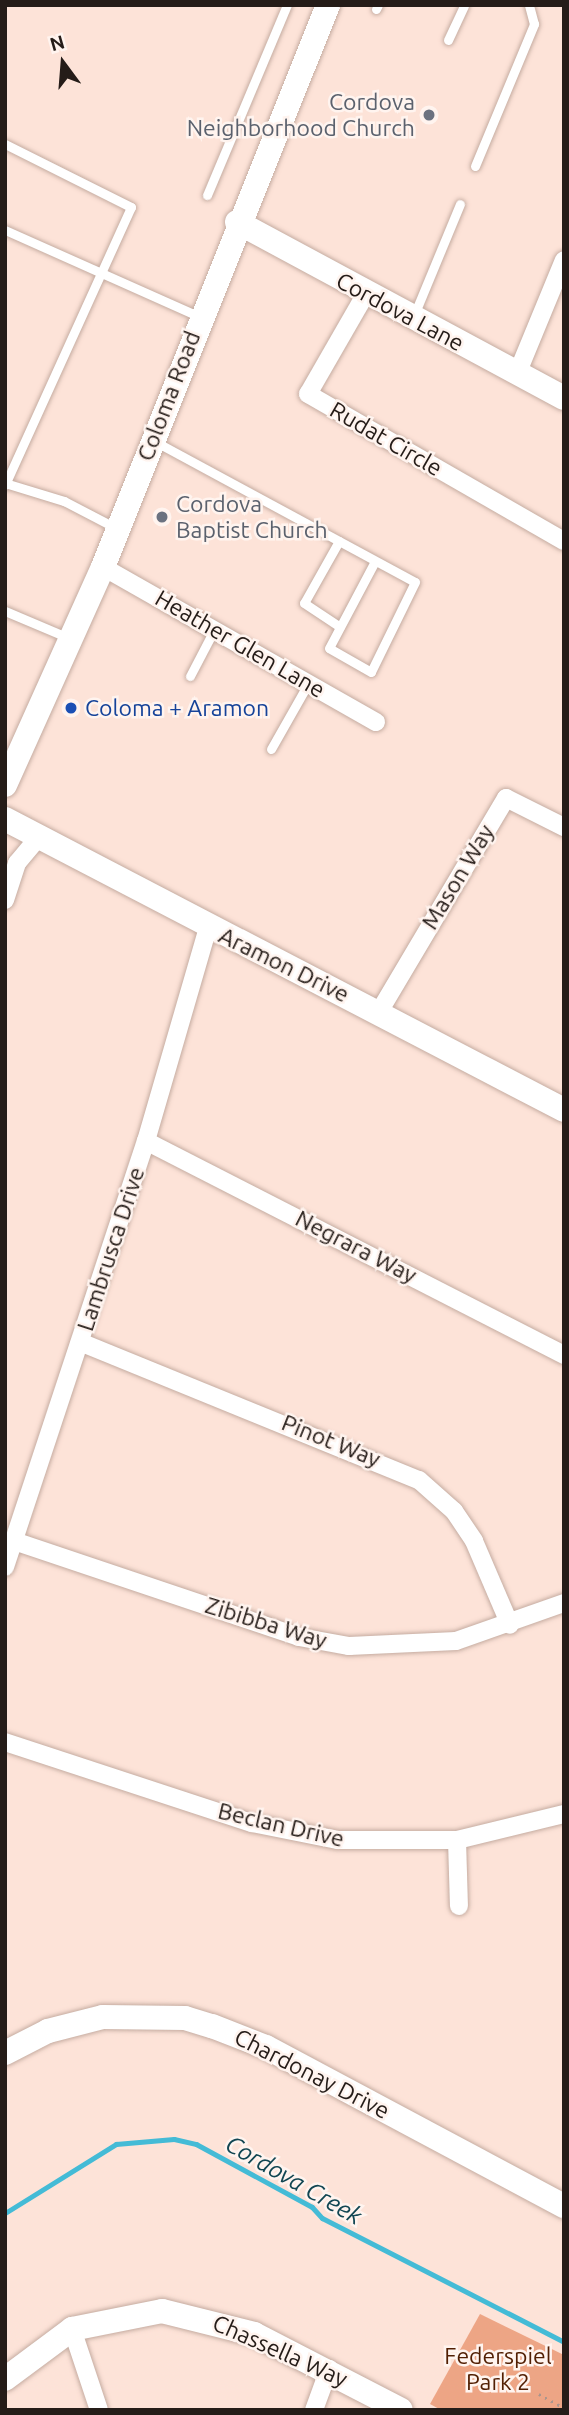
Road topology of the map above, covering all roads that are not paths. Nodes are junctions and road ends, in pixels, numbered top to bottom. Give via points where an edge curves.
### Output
1 (286, 5) edge
2 (328, 5) edge
3 (464, 5) edge
4 (529, 5) edge
5 (448, 40) dead end
6 (5, 144) edge
7 (475, 166) dead end
8 (207, 195) dead end
9 (460, 204) dead end
10 (237, 222) junction
11 (5, 230) edge
12 (564, 260) edge
13 (103, 273) junction
14 (365, 295) junction
15 (200, 317) junction
16 (412, 319) junction
17 (517, 374) junction
18 (564, 398) edge
19 (152, 439) junction
20 (5, 484) edge
21 (118, 528) junction
22 (339, 541) junction
23 (564, 541) edge
24 (374, 561) junction
25 (103, 567) junction
26 (5, 611) edge
27 (340, 627) junction
28 (214, 630) junction
29 (70, 639) junction
30 (190, 676) dead end
31 (308, 684) junction
32 (376, 722) dead end
33 (271, 749) dead end
34 (5, 785) edge
35 (5, 819) edge
36 (564, 827) edge
37 (38, 838) junction
38 (5, 900) edge
39 (208, 928) junction
40 (379, 1012) junction
41 (564, 1110) edge
42 (146, 1141) junction
43 (80, 1342) junction
44 (564, 1356) edge
45 (14, 1541) junction
46 (5, 1567) edge
47 (564, 1603) edge
48 (510, 1625) junction
49 (5, 1742) edge
50 (564, 1814) edge
51 (457, 1840) junction
52 (459, 1906) dead end
53 (5, 2053) edge
54 (562, 2201) edge
55 (72, 2329) junction
56 (329, 2369) junction
57 (5, 2379) edge
58 (99, 2410) edge
59 (314, 2410) edge
60 (401, 2410) edge

1 - 8 lane
2 - 10 street, Coloma Road
3 - 5 lane
4 - 7 lane via 534,24
6 - 13 lane via 131,207
9 - 16 lane
10 - 14 street, Cordova Lane
10 - 15 street, Coloma Road
11 - 13 lane
12 - 17 street
13 - 15 lane
13 - 20 lane
14 - 16 street, Cordova Lane
14 - 23 street, Rudat Circle via 308,394
15 - 19 street, Coloma Road
16 - 17 street, Cordova Lane
17 - 18 street, Cordova Lane
19 - 21 street, Coloma Road
19 - 22 lane
20 - 21 lane via 64,501
21 - 25 street, Coloma Road
22 - 24 lane
22 - 27 lane via 303,603
24 - 27 lane
24 - 27 lane via 415,582 371,673 329,648
25 - 28 street, Heather Glen Lane
25 - 29 street, Coloma Road
26 - 29 lane
28 - 30 lane
28 - 31 street, Heather Glen Lane
29 - 34 street, Coloma Road
31 - 32 street, Heather Glen Lane
31 - 33 lane
35 - 37 street, Aramon Drive
36 - 40 street, Mason Way via 506,798
37 - 38 street via 17,863
37 - 39 street, Aramon Drive
39 - 40 street, Aramon Drive
39 - 42 street, Lambrusca Drive
40 - 41 street, Aramon Drive
42 - 43 street, Lambrusca Drive
42 - 44 street, Negrara Way
43 - 45 street, Lambrusca Drive
43 - 48 street, Pinot Way via 419,1480 454,1511 474,1541
45 - 46 street, Lambrusca Drive
45 - 48 street, Zibibba Way via 332,1644 421,1646
47 - 48 street, Zibibba Way
49 - 51 street, Beclan Drive via 298,1833 387,1843
50 - 51 street, Beclan Drive
51 - 52 street
53 - 54 street, Chardonay Drive via 48,2031 103,2017 165,2017 212,2026 265,2047
55 - 56 street, Chassella Way via 128,2314 185,2313 254,2334
55 - 57 street, Chassella Way
55 - 58 street
56 - 59 street
56 - 60 street, Chassella Way

